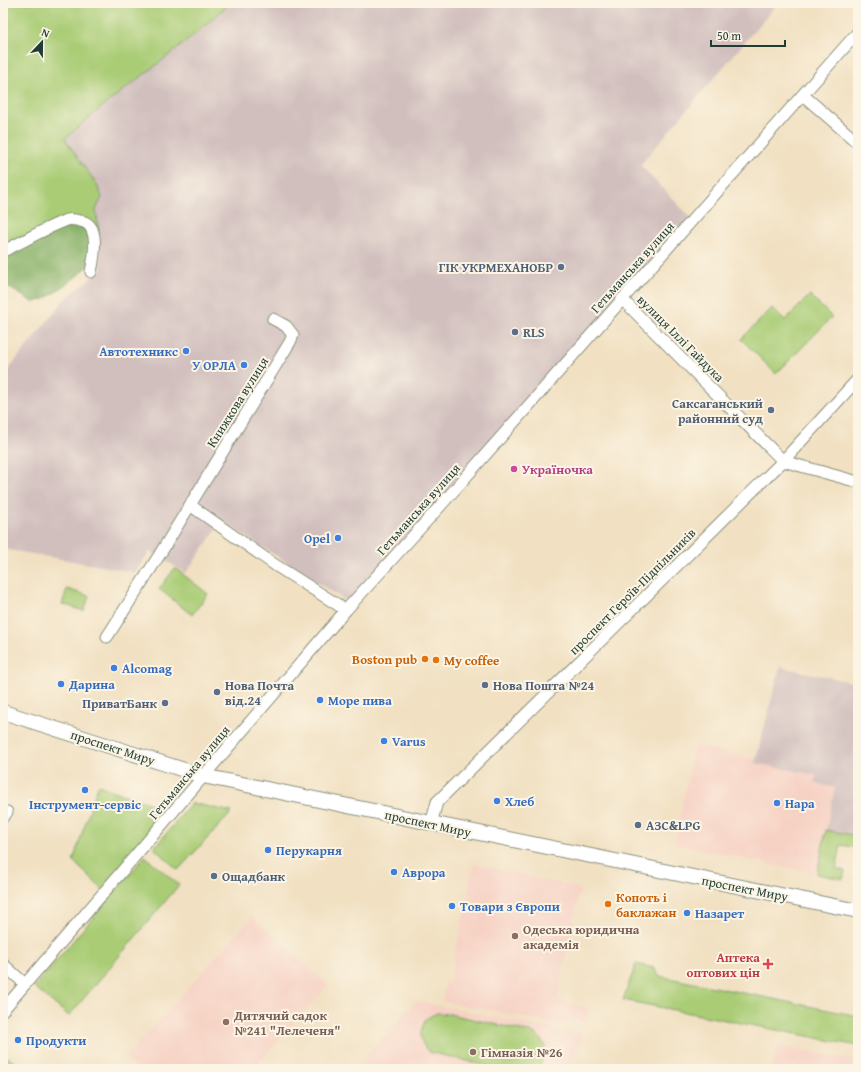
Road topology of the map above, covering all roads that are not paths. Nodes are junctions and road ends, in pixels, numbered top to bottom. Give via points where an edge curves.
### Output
1 (858, 32) edge
2 (803, 95) junction
3 (858, 143) edge
4 (3, 251) edge
5 (91, 272) dead end
6 (622, 299) junction
7 (273, 319) dead end
8 (858, 379) edge
9 (783, 461) junction
10 (858, 482) edge
11 (190, 505) junction
12 (346, 610) junction
13 (107, 636) dead end
14 (3, 712) edge
15 (203, 776) junction
16 (431, 824) junction
17 (858, 911) edge
18 (3, 964) edge
19 (25, 984) junction
20 (3, 1010) edge

1 - 2 street, Гетьманська вулиця
2 - 3 street
2 - 6 street, Гетьманська вулиця
4 - 5 street via 69,220 82,221 90,226 94,237
6 - 9 street, вулиця Іллі Гайдука
6 - 12 street, Гетьманська вулиця
7 - 11 street, Книжкова вулиця via 286,326 292,335 290,342
8 - 9 street, проспект Героїв-Підпільників
9 - 10 street, вулиця Іллі Гайдука
9 - 16 street, проспект Героїв-Підпільників via 437,802
11 - 12 street via 275,565
11 - 13 street, Книжкова вулиця
12 - 15 street, Гетьманська вулиця
14 - 15 main road, проспект Миру
15 - 16 main road, проспект Миру
15 - 19 street, Гетьманська вулиця
16 - 17 main road, проспект Миру
18 - 19 street
19 - 20 street, Гетьманська вулиця

